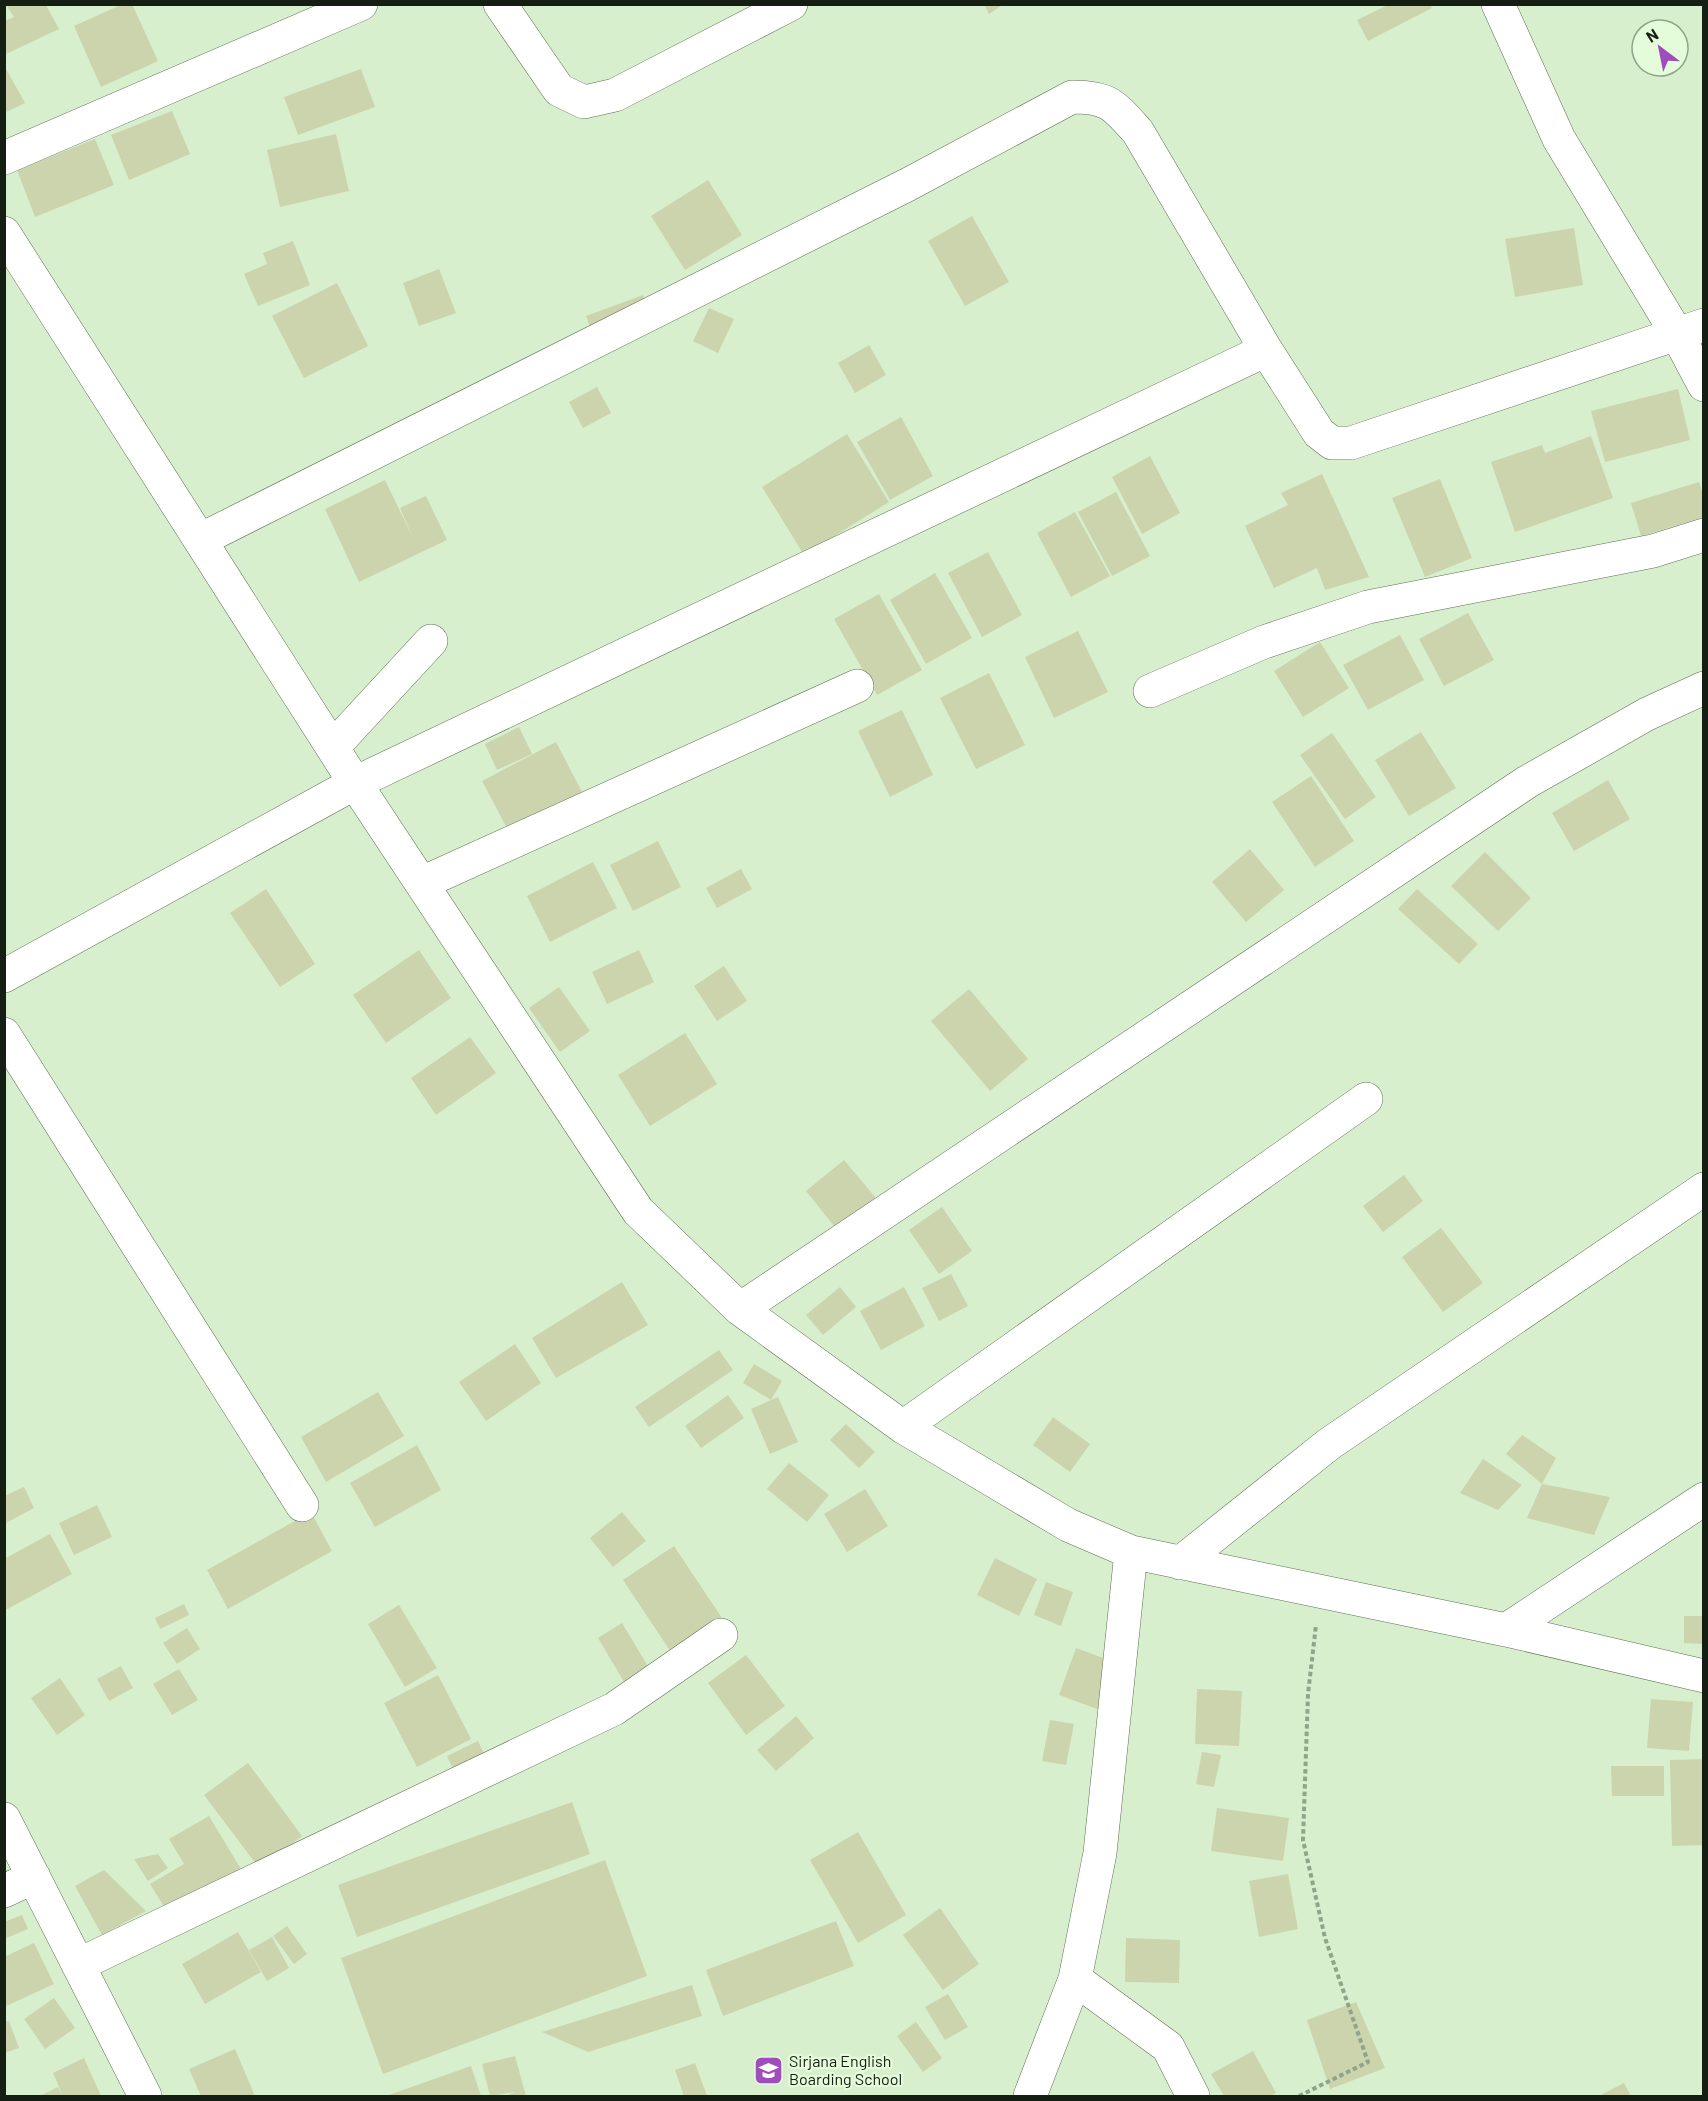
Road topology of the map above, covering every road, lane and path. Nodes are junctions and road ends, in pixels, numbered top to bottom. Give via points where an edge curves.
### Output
1 (361, 4) edge
2 (500, 4) edge
3 (791, 4) edge
4 (1498, 4) edge
5 (4, 158) edge
6 (4, 233) edge
7 (1690, 330) edge
8 (1266, 350) junction
9 (1704, 385) edge
10 (1704, 535) edge
11 (200, 540) junction
12 (431, 641) dead end
13 (857, 686) dead end
14 (1704, 688) edge
15 (1150, 691) dead end
16 (333, 747) junction
17 (355, 783) junction
18 (422, 883) junction
19 (4, 976) edge
20 (4, 1034) edge
21 (1366, 1099) dead end
22 (1704, 1189) edge
23 (740, 1308) junction
24 (903, 1427) junction
25 (1704, 1499) edge
26 (302, 1505) dead end
27 (1131, 1552) junction
28 (1180, 1563) junction
29 (1320, 1592) junction
30 (1506, 1630) junction
31 (721, 1635) dead end
32 (1704, 1676) edge
33 (4, 1819) edge
34 (34, 1877) junction
35 (4, 1891) edge
36 (78, 1965) junction
37 (1075, 1978) junction
38 (140, 2095) edge
39 (1030, 2097) edge
40 (1193, 2097) edge
41 (1299, 2097) edge

1 - 5 street
2 - 3 street via 559,90 584,102 615,95
4 - 7 street via 1559,139
6 - 11 street
7 - 8 street via 1351,442 1332,443 1319,433
7 - 9 street
8 - 11 street via 1138,132 1100,97 1072,97 907,185
8 - 17 street
10 - 15 street via 1653,550 1368,608 1264,642
11 - 16 street
12 - 16 street
13 - 18 street
14 - 23 street via 1647,714 1527,782
16 - 17 street
17 - 18 street
17 - 19 street
18 - 23 street via 638,1211
20 - 26 street
21 - 24 street
22 - 28 street via 1329,1444
23 - 24 street
24 - 27 street via 1068,1525
25 - 30 street
27 - 28 street
27 - 37 street via 1100,1853
28 - 29 street
29 - 30 street
29 - 41 path via 1308,1694 1303,1840 1325,1938 1368,2062
30 - 32 street
31 - 36 street via 604,1714
33 - 34 street
34 - 35 street
34 - 36 street
36 - 38 street
37 - 39 street
37 - 40 street via 1168,2048

